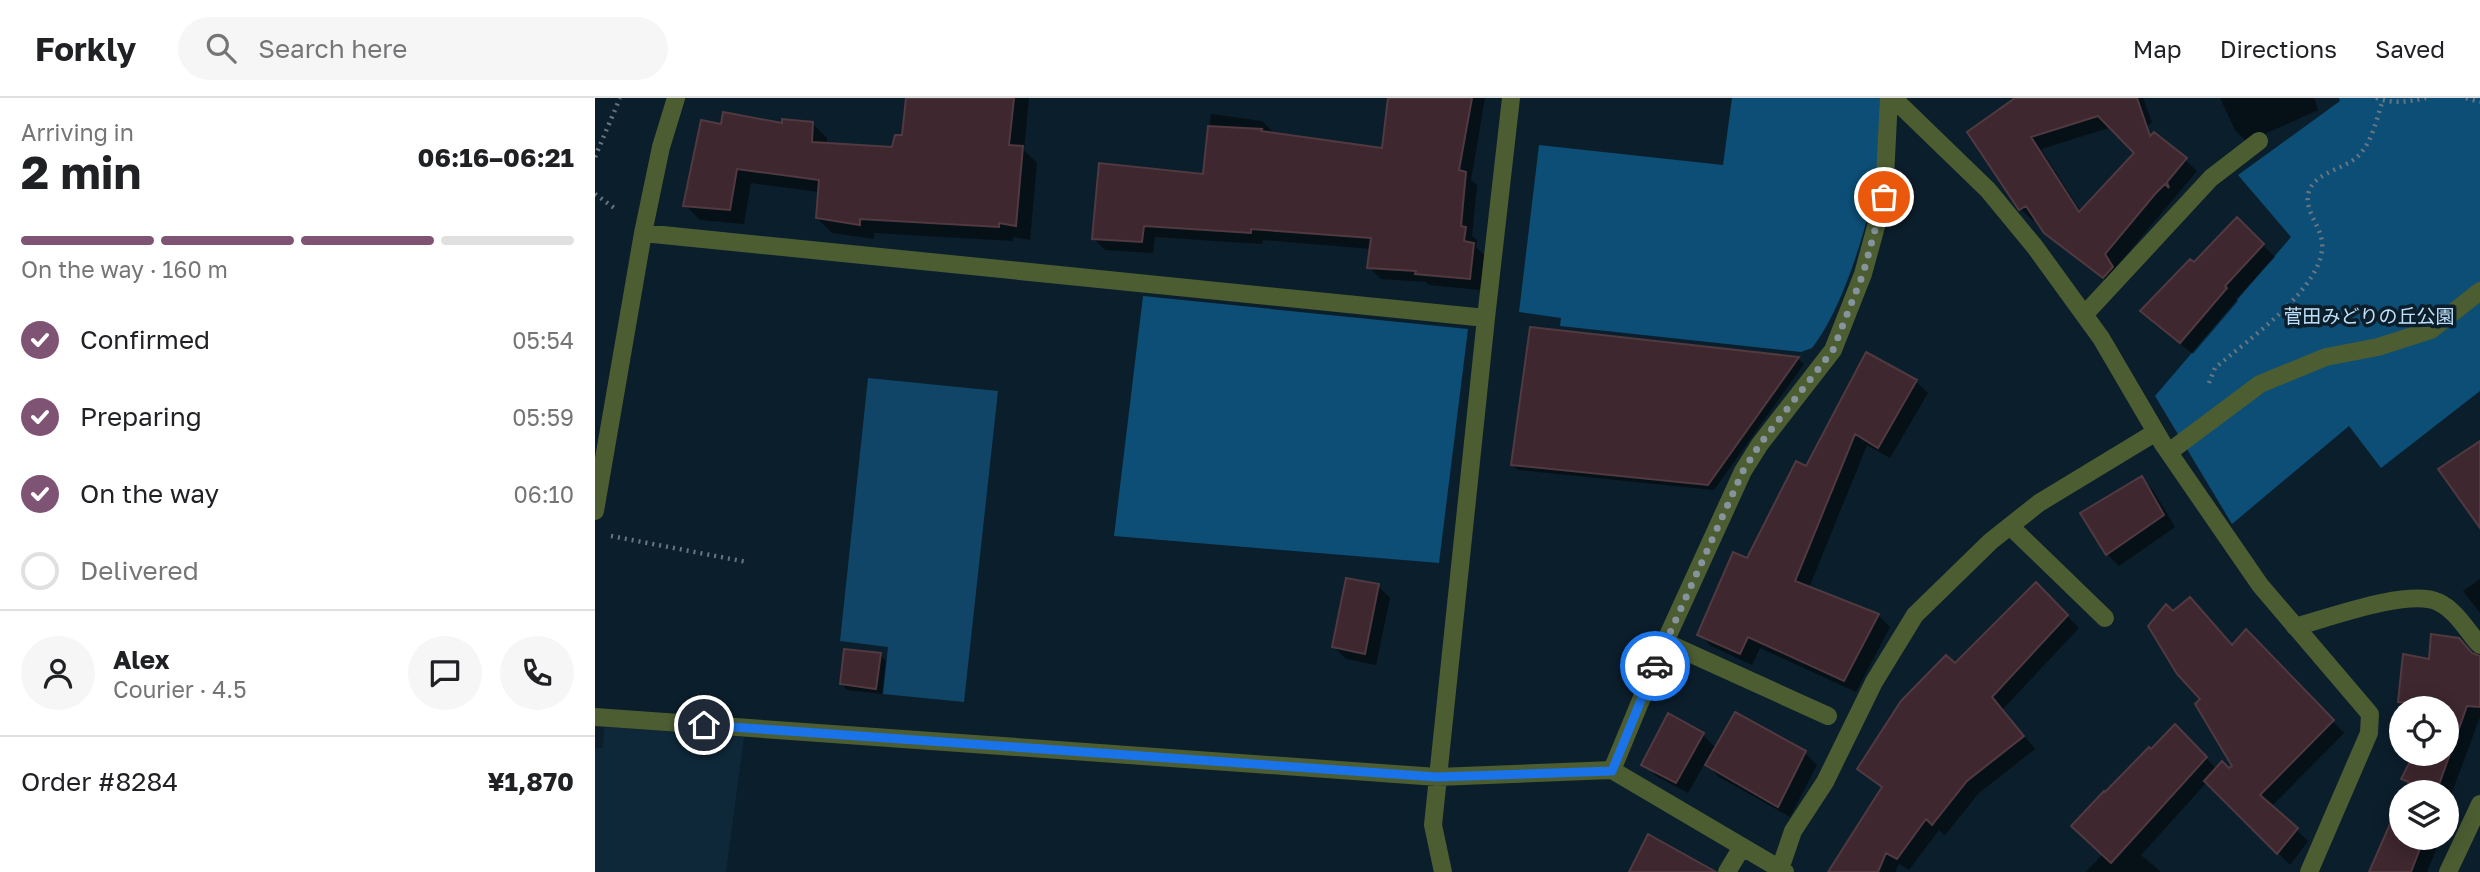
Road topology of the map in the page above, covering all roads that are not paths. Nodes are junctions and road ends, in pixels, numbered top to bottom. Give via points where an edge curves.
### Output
1 (676, 98) edge
2 (1511, 98) edge
3 (1891, 98) edge
4 (2259, 141) dead end
5 (643, 233) junction
6 (2480, 290) edge
7 (2085, 314) junction
8 (1486, 318) junction
9 (2156, 432) junction
10 (2169, 452) junction
11 (595, 511) edge
12 (2010, 526) junction
13 (2105, 618) dead end
14 (2295, 627) junction
15 (1665, 642) junction
16 (2480, 645) edge
17 (1828, 716) dead end
18 (595, 717) edge
19 (1612, 771) junction
20 (1437, 777) junction
21 (2480, 804) edge
22 (1742, 848) junction
23 (1783, 871) edge
24 (1443, 872) edge
25 (1727, 872) edge
26 (2309, 872) edge
27 (2448, 872) edge

1 - 5 street
2 - 8 street
3 - 7 street via 1988,190
3 - 15 street via 1884,197 1863,274 1833,350 1743,471
4 - 7 street via 2211,178
5 - 8 street
5 - 11 street
6 - 10 street via 2431,330 2326,357 2260,384
7 - 9 street
8 - 20 street
9 - 10 street
9 - 12 street via 2039,503
10 - 14 street via 2260,585
12 - 13 street
12 - 23 street via 1915,615 1874,682 1825,782 1793,831
14 - 16 street via 2407,598 2438,602
14 - 26 street via 2370,714 2369,733
15 - 17 street
15 - 19 street
18 - 20 street
19 - 20 street
19 - 22 street
20 - 24 street via 1433,825
21 - 27 street
22 - 23 street
22 - 25 street

